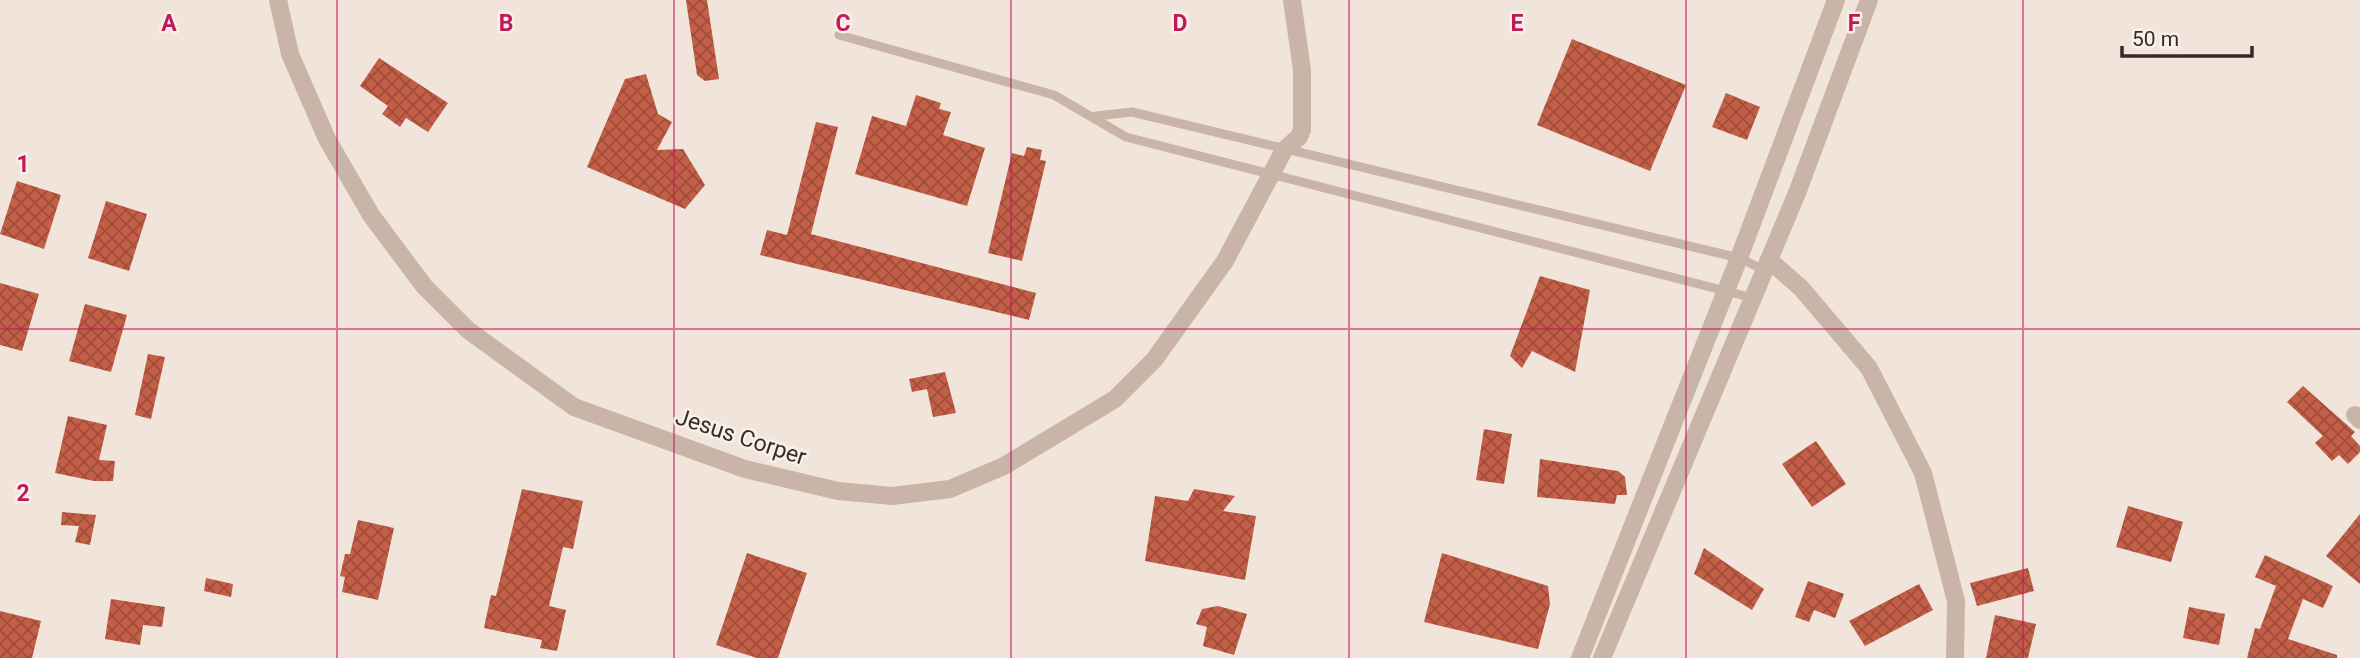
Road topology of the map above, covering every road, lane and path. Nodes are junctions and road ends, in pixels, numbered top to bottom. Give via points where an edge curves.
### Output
1 (278, 0) edge
2 (1292, 0) edge
3 (1836, 0) edge
4 (1869, 0) edge
5 (839, 35) dead end
6 (1096, 117) junction
7 (1284, 150) junction
8 (1273, 174) junction
9 (1739, 258) junction
10 (1766, 265) junction
11 (1726, 291) junction
12 (1753, 298) junction
13 (1580, 658) edge
14 (1602, 658) edge
15 (1955, 658) edge

1 - 8 street, Jesus Corper via 290,54 327,139 371,215 424,286 468,330 574,407 745,469 838,491 892,496 950,489 1004,466 1115,398 1154,360 1225,261
2 - 7 street, Jesus Corper via 1304,107 1299,137
3 - 9 street
4 - 10 street
5 - 6 lane via 1054,95
6 - 7 lane via 1132,112
6 - 8 lane via 1126,137
7 - 8 street, Jesus Corper
7 - 9 lane
8 - 11 lane
9 - 10 lane
9 - 11 street
10 - 12 street
10 - 15 street via 1801,288 1869,368 1923,472 1956,601
11 - 12 lane
11 - 13 street
12 - 14 street

